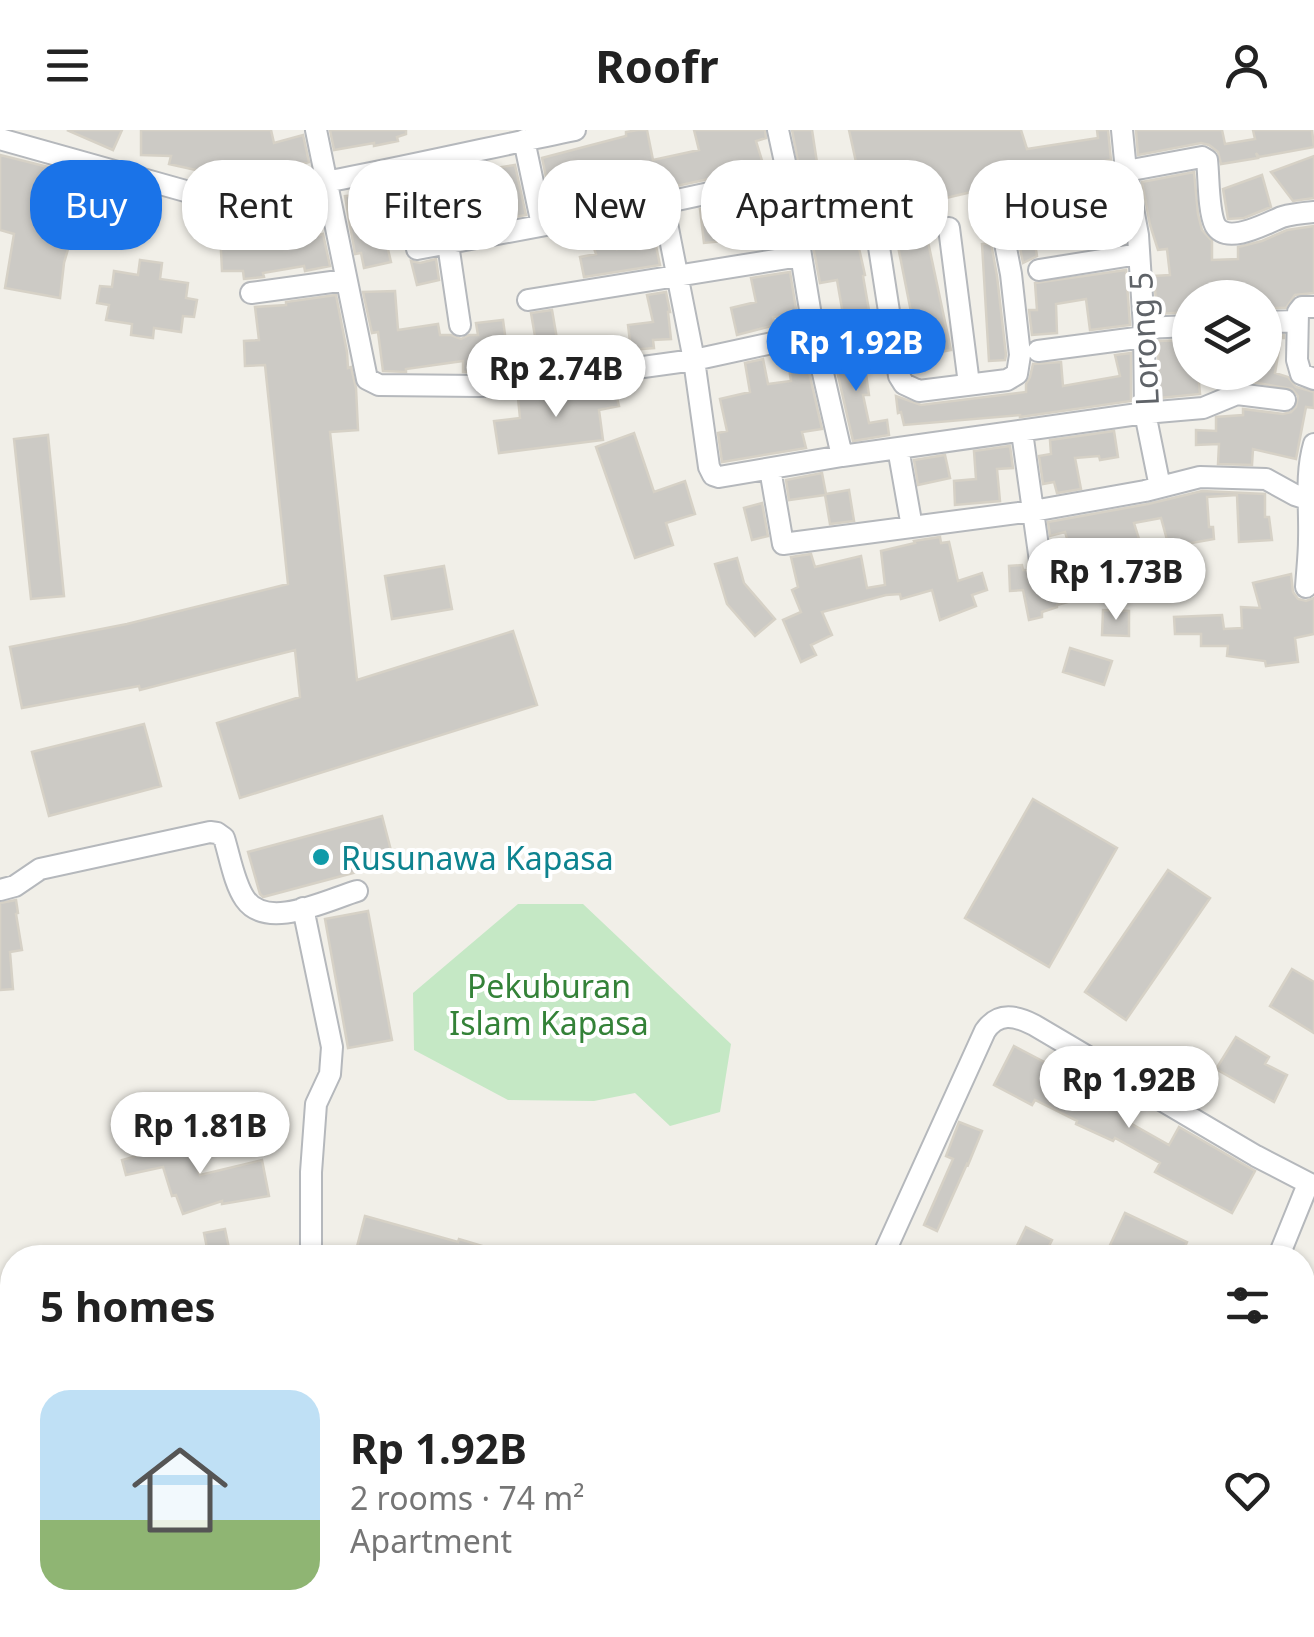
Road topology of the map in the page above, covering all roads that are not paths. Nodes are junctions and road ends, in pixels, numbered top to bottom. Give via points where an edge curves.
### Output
1 (316, 130) edge
2 (575, 130) edge
3 (778, 130) edge
4 (1122, 130) edge
5 (0, 139) edge
6 (41, 140) edge
7 (524, 140) junction
8 (322, 160) edge
9 (785, 160) edge
10 (1125, 160) edge
11 (1144, 168) edge
12 (328, 182) edge
13 (182, 187) edge
14 (328, 192) edge
15 (538, 206) edge
16 (1314, 212) edge
17 (949, 228) dead end
18 (449, 250) edge
19 (673, 250) edge
20 (799, 250) edge
21 (879, 250) edge
22 (1006, 250) edge
23 (1138, 250) edge
24 (1139, 254) junction
25 (800, 256) junction
26 (1038, 270) dead end
27 (678, 278) junction
28 (346, 280) junction
29 (251, 293) dead end
30 (528, 300) dead end
31 (1314, 307) edge
32 (1282, 321) edge
33 (1297, 321) junction
34 (460, 325) dead end
35 (1172, 329) edge
36 (1144, 333) junction
37 (814, 334) junction
38 (1038, 351) dead end
39 (694, 360) junction
40 (1314, 380) edge
41 (969, 384) junction
42 (1285, 400) dead end
43 (1145, 413) junction
44 (1022, 432) junction
45 (1314, 444) edge
46 (898, 448) junction
47 (842, 456) junction
48 (770, 470) junction
49 (1160, 487) junction
50 (1307, 499) junction
51 (1033, 510) junction
52 (912, 527) junction
53 (1312, 538) edge
54 (1077, 565) dead end
55 (1306, 587) dead end
56 (0, 890) edge
57 (357, 891) dead end
58 (303, 908) junction
59 (1311, 1185) edge
60 (309, 1245) edge
61 (888, 1245) edge
62 (1284, 1245) edge

1 - 8 street
2 - 7 street
3 - 9 street
4 - 10 street, Lorong 5
5 - 6 street
6 - 13 street
7 - 12 street
7 - 15 street
11 - 16 street via 1205,158 1213,218 1223,233
14 - 28 street
17 - 41 street
18 - 34 street
19 - 27 street
20 - 25 street
21 - 41 street via 904,384 918,391
22 - 41 street via 1017,374
23 - 24 street, Lorong 5
24 - 26 street
24 - 36 street, Lorong 5
25 - 27 street
25 - 37 street
27 - 30 street
27 - 39 street
28 - 29 street
28 - 39 street via 367,379 380,385 520,384
31 - 33 street via 1299,309
32 - 33 street
33 - 40 street via 1298,367
35 - 36 street
36 - 38 street
36 - 43 street, Lorong 5
37 - 39 street
37 - 47 street
39 - 48 street via 710,472 719,477
42 - 43 street via 1237,394 1203,408
43 - 44 street
43 - 49 street, Lorong 5
44 - 46 street
44 - 51 street
45 - 50 street
46 - 47 street
46 - 52 street
47 - 48 street
48 - 52 street via 783,544
49 - 50 street via 1200,477 1266,479
49 - 51 street
50 - 53 street
51 - 52 street
51 - 54 street via 1042,564
53 - 55 street
56 - 58 street via 40,869 217,832 245,900 271,914
57 - 58 street
58 - 60 street via 332,1047 330,1074 316,1104
59 - 61 street via 1018,1016 1007,1016 985,1032
59 - 62 street

